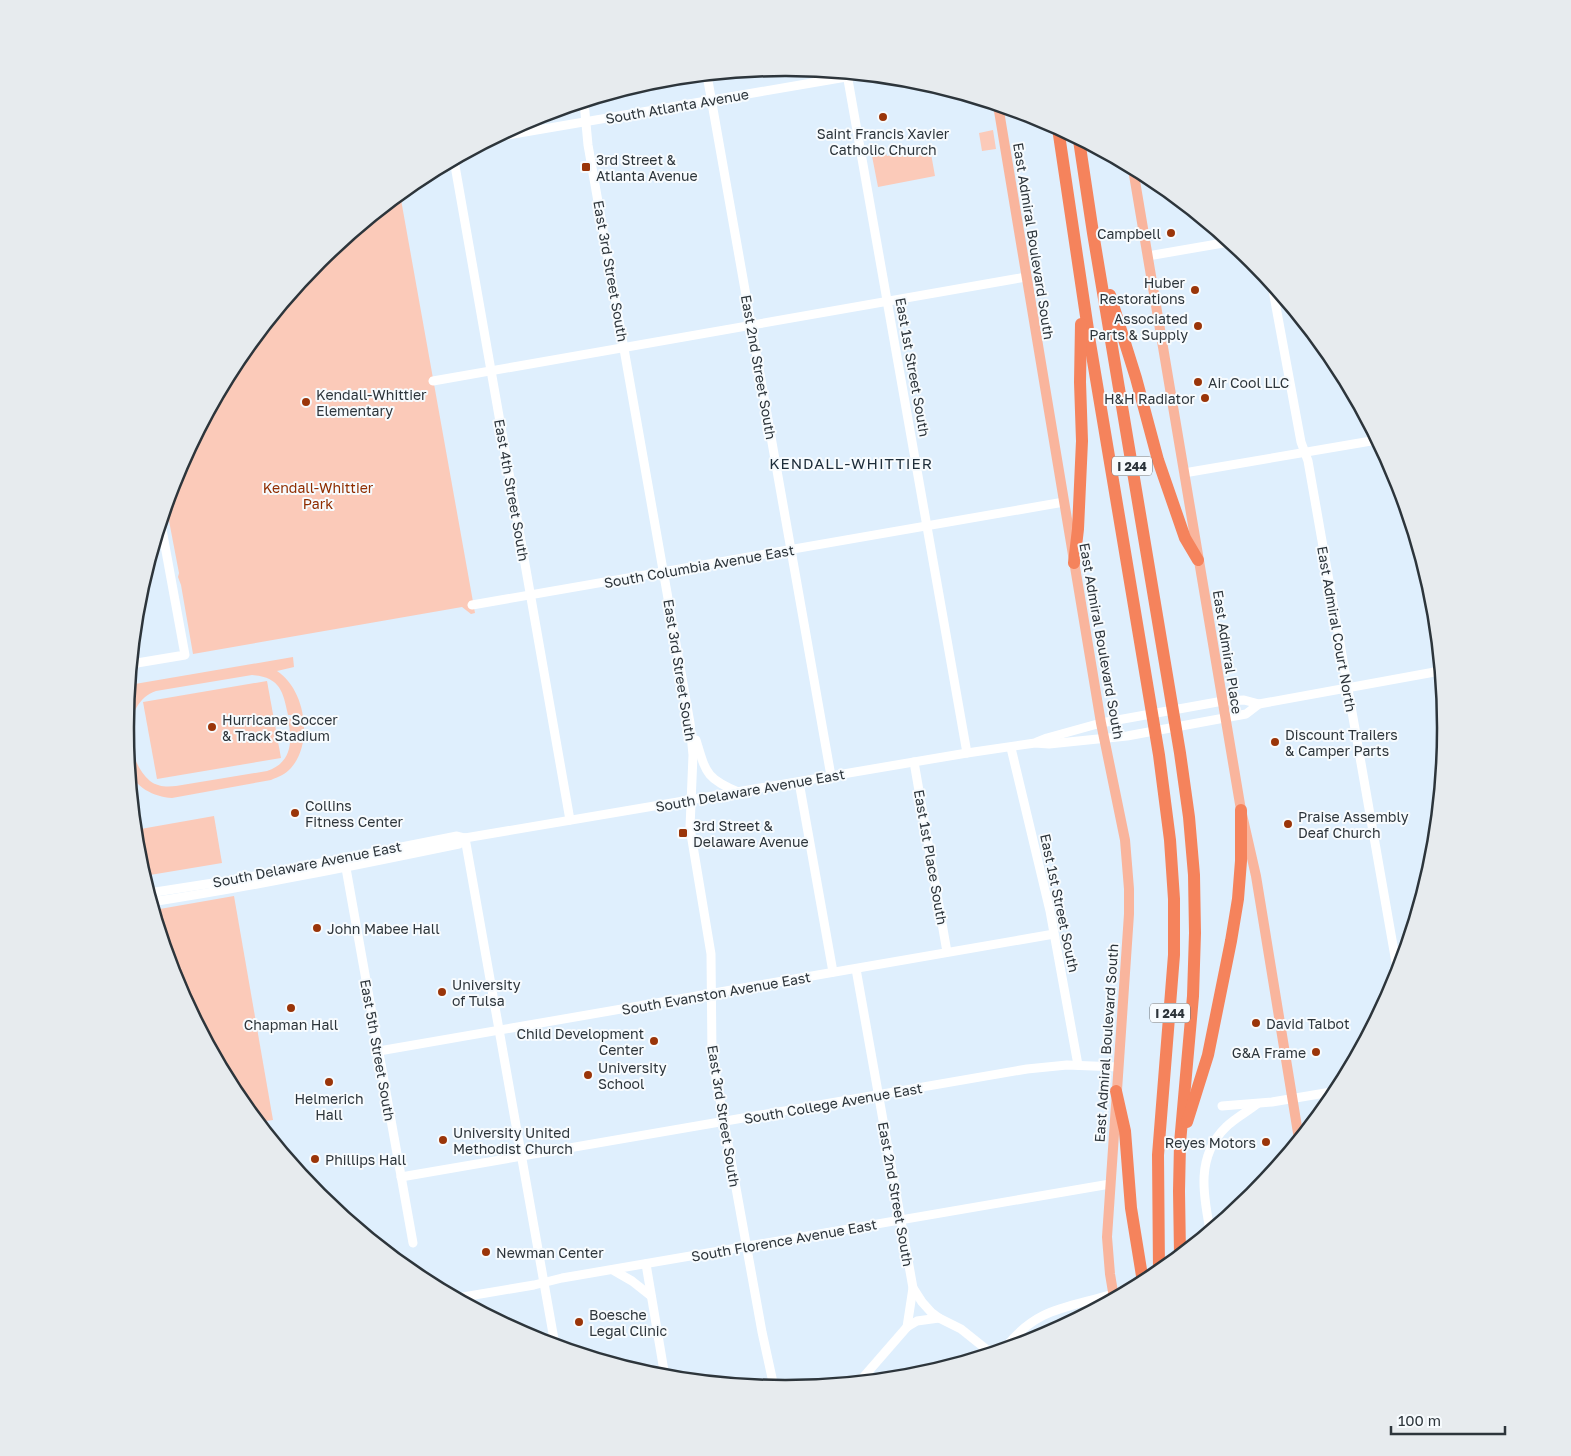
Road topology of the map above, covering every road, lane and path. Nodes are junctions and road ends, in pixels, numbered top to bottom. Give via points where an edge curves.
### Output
1 (829, 78) edge
2 (848, 80) edge
3 (708, 81) edge
4 (712, 99) junction
5 (585, 108) edge
6 (999, 113) edge
7 (586, 122) junction
8 (520, 133) edge
9 (1059, 137) edge
10 (1080, 146) edge
11 (455, 167) edge
12 (1135, 178) edge
13 (1221, 243) edge
14 (1095, 247) junction
15 (1148, 256) junction
16 (1026, 277) junction
17 (1082, 290) junction
18 (1274, 296) edge
19 (887, 302) junction
20 (751, 325) junction
21 (624, 347) junction
22 (491, 370) junction
23 (433, 381) dead end
24 (1370, 441) edge
25 (1304, 452) junction
26 (1184, 473) junction
27 (1064, 502) junction
28 (927, 526) junction
29 (163, 535) edge
30 (792, 549) junction
31 (1198, 560) junction
32 (1074, 563) junction
33 (664, 572) junction
34 (531, 595) junction
35 (472, 605) dead end
36 (137, 663) edge
37 (1435, 672) edge
38 (1347, 687) junction
39 (1223, 701) junction
40 (1259, 704) junction
41 (1225, 718) junction
42 (690, 723) junction
43 (1101, 723) junction
44 (1104, 739) junction
45 (1034, 744) junction
46 (1011, 748) junction
47 (967, 754) junction
48 (914, 762) junction
49 (831, 776) junction
50 (799, 782) junction
51 (738, 792) junction
52 (691, 801) junction
53 (1241, 810) junction
54 (570, 820) junction
55 (465, 838) junction
56 (344, 857) junction
57 (346, 868) junction
58 (155, 891) edge
59 (157, 901) edge
60 (1054, 934) junction
61 (948, 952) junction
62 (1395, 958) edge
63 (856, 969) junction
64 (833, 972) junction
65 (713, 993) junction
66 (499, 1030) junction
67 (379, 1051) junction
68 (1078, 1065) junction
69 (1118, 1067) junction
70 (1116, 1091) junction
71 (1325, 1093) edge
72 (878, 1094) junction
73 (1291, 1099) junction
74 (1257, 1104) junction
75 (1222, 1106) dead end
76 (724, 1122) junction
77 (1298, 1132) edge
78 (1180, 1143) junction
79 (521, 1157) junction
80 (401, 1177) junction
81 (1110, 1184) junction
82 (901, 1220) junction
83 (1209, 1223) edge
84 (413, 1243) dead end
85 (746, 1247) junction
86 (1180, 1247) edge
87 (1160, 1261) edge
88 (646, 1264) junction
89 (613, 1270) junction
90 (1142, 1274) edge
91 (543, 1282) junction
92 (913, 1288) junction
93 (1113, 1291) edge
94 (467, 1296) edge
95 (650, 1296) junction
96 (1098, 1299) edge
97 (939, 1318) junction
98 (907, 1327) junction
99 (553, 1337) edge
100 (1014, 1338) edge
101 (985, 1348) edge
102 (663, 1368) edge
103 (866, 1374) edge
104 (772, 1379) edge

1 - 4 street, South Atlanta Avenue
2 - 19 street, East 1st Street South
3 - 4 street, East 2nd Street South
4 - 7 street, South Atlanta Avenue
4 - 20 street, East 2nd Street South
5 - 7 street, East 3rd Street South
6 - 16 main road, East Admiral Boulevard South
7 - 8 street, South Atlanta Avenue
7 - 21 street, East 3rd Street South
9 - 17 highway, I 244
10 - 14 highway, I 244
11 - 22 street, East 4th Street South
12 - 15 main road, East Admiral Place
13 - 15 street
14 - 31 highway via 1158,460 1185,538
14 - 78 highway, I 244 via 1189,817 1195,933
15 - 26 main road, East Admiral Place
16 - 19 street
16 - 27 main road, East Admiral Boulevard South
17 - 32 highway via 1082,441
17 - 87 highway, I 244 via 1159,755 1170,840 1174,955 1158,1155
18 - 25 street, East Admiral Court North
19 - 20 street
19 - 28 street, East 1st Street South
20 - 21 street
20 - 30 street, East 2nd Street South
21 - 22 street
21 - 33 street, East 3rd Street South
22 - 23 street
22 - 34 street, East 4th Street South
24 - 25 street
25 - 26 street
25 - 38 street, East Admiral Court North
26 - 31 main road, East Admiral Place
27 - 28 street, South Columbia Avenue East
27 - 32 main road, East Admiral Boulevard South
28 - 30 street, South Columbia Avenue East
28 - 47 street, East 1st Street South
29 - 36 street via 185,655
30 - 33 street, South Columbia Avenue East
30 - 49 street, East 2nd Street South
31 - 39 main road, East Admiral Place
32 - 43 main road, East Admiral Boulevard South
33 - 34 street, South Columbia Avenue East
33 - 42 street, East 3rd Street South
34 - 35 street, South Columbia Avenue East
34 - 54 street, East 4th Street South
37 - 38 street
38 - 40 street
38 - 62 street, East Admiral Court North
39 - 40 street, South Delaware Avenue East via 1244,700
39 - 41 main road, East Admiral Place
39 - 43 street, South Delaware Avenue East
40 - 41 street, South Delaware Avenue East via 1246,714
41 - 44 street, South Delaware Avenue East
41 - 53 main road, East Admiral Place
42 - 51 street via 703,766 720,785
42 - 52 street, East 3rd Street South via 693,755
43 - 44 main road, East Admiral Boulevard South
43 - 45 street, South Delaware Avenue East
44 - 45 street, South Delaware Avenue East
44 - 69 main road, East Admiral Boulevard South via 1125,840 1129,889
45 - 46 street, South Delaware Avenue East
46 - 47 street, South Delaware Avenue East
46 - 60 street, East 1st Street South
47 - 48 street, South Delaware Avenue East
48 - 49 street, South Delaware Avenue East
48 - 61 street, East 1st Place South
49 - 50 street, South Delaware Avenue East
50 - 51 street, South Delaware Avenue East
50 - 64 street
51 - 52 street, South Delaware Avenue East
52 - 54 street, South Delaware Avenue East
52 - 65 street, East 3rd Street South via 691,838 712,954
53 - 73 main road, East Admiral Place via 1256,876
53 - 78 highway via 1239,890 1231,941 1208,1055
54 - 55 street, South Delaware Avenue East
55 - 56 street, South Delaware Avenue East via 457,836
55 - 57 street, South Delaware Avenue East via 459,844
55 - 66 street
56 - 57 street, East 5th Street South
56 - 58 street, South Delaware Avenue East via 238,879
57 - 59 street, South Delaware Avenue East
57 - 67 street, East 5th Street South
60 - 61 street, South Evanston Avenue East
60 - 68 street, East 1st Street South
61 - 63 street, South Evanston Avenue East
63 - 64 street, South Evanston Avenue East
63 - 72 street, East 2nd Street South
64 - 65 street, South Evanston Avenue East
65 - 66 street, South Evanston Avenue East
65 - 76 street, East 3rd Street South via 712,1055
66 - 67 street, South Evanston Avenue East
66 - 79 street
67 - 80 street, East 5th Street South
68 - 69 street, South College Avenue East
68 - 72 street, South College Avenue East via 1027,1069
69 - 70 main road, East Admiral Boulevard South
70 - 81 main road, East Admiral Boulevard South
70 - 90 highway via 1125,1131 1131,1208
71 - 73 street
72 - 76 street, South College Avenue East
72 - 82 street, East 2nd Street South
73 - 74 street
73 - 77 main road, East Admiral Place
74 - 75 street
74 - 83 street via 1225,1128 1215,1140 1205,1164 1203,1182
76 - 79 street, South College Avenue East
76 - 85 street, East 3rd Street South
78 - 86 highway, I 244
79 - 80 street, South College Avenue East
79 - 91 street
80 - 84 street, East 5th Street South
81 - 82 street, South Florence Avenue East
81 - 93 main road via 1108,1246
82 - 85 street, South Florence Avenue East
82 - 92 street, East 2nd Street South
85 - 88 street, South Florence Avenue East
85 - 104 street, East 3rd Street South
88 - 89 street, South Florence Avenue East
88 - 95 street
89 - 91 street, South Florence Avenue East
89 - 95 street via 632,1280
91 - 94 street, South Florence Avenue East
91 - 99 street
92 - 97 street, East 2nd Street South via 927,1308
92 - 98 street
95 - 102 street
96 - 100 street via 1048,1312
97 - 98 street via 917,1321
97 - 101 street, East 2nd Street South via 961,1329
98 - 103 street

